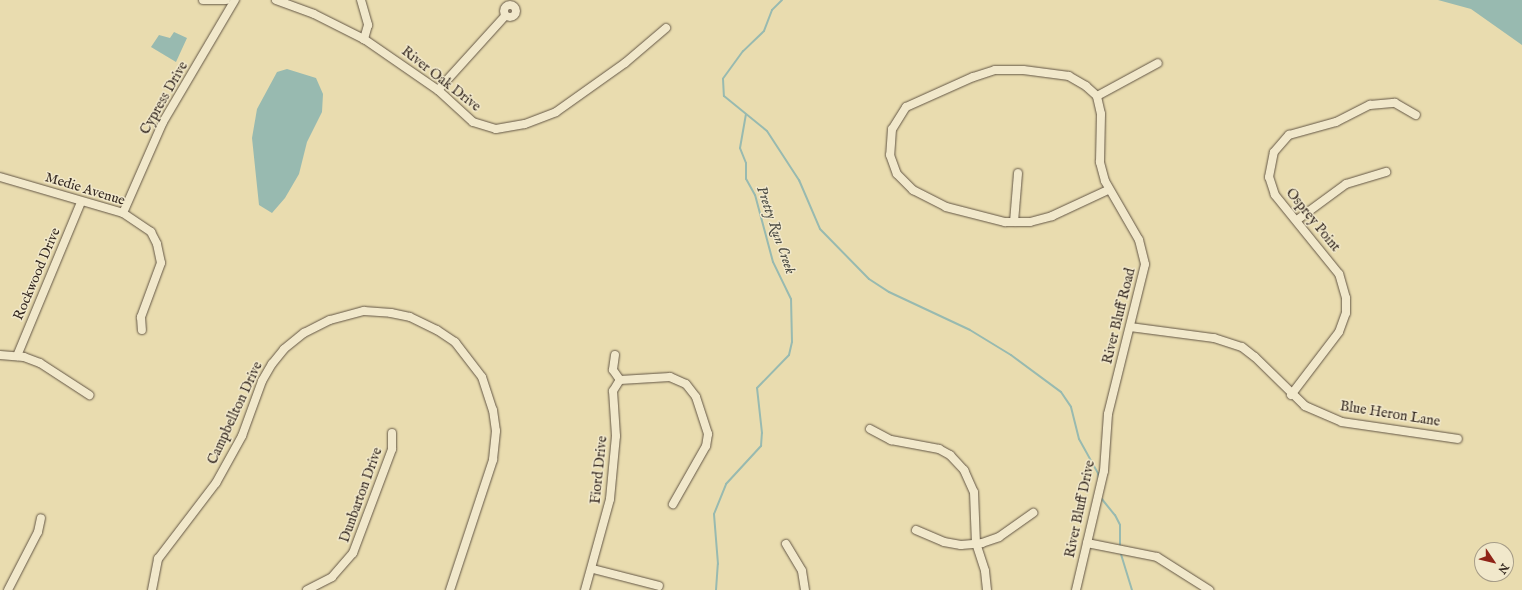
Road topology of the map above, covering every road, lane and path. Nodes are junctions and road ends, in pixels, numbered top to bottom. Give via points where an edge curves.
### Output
1 (203, 0) edge
2 (226, 0) edge
3 (235, 0) edge
4 (276, 0) edge
5 (361, 0) edge
6 (505, 16) dead end
7 (666, 28) dead end
8 (364, 39) junction
9 (1158, 63) dead end
10 (438, 90) junction
11 (1097, 96) junction
12 (1416, 115) dead end
13 (1386, 172) dead end
14 (1018, 173) dead end
15 (0, 177) edge
16 (1108, 190) junction
17 (81, 202) junction
18 (122, 213) junction
19 (1297, 220) junction
20 (1014, 222) junction
21 (1130, 327) junction
22 (142, 330) dead end
23 (0, 355) edge
24 (615, 355) dead end
25 (16, 356) junction
26 (620, 380) junction
27 (90, 395) dead end
28 (1291, 395) junction
29 (870, 429) dead end
30 (1106, 433) joint
31 (392, 434) dead end
32 (1458, 439) dead end
33 (673, 504) dead end
34 (1033, 513) dead end
35 (41, 518) dead end
36 (916, 530) dead end
37 (976, 543) junction
38 (1087, 543) junction
39 (786, 544) dead end
40 (593, 568) junction
41 (659, 586) dead end
42 (8, 590) edge
43 (152, 590) edge
44 (307, 590) edge
45 (450, 590) edge
46 (585, 590) edge
47 (805, 590) edge
48 (987, 590) edge
49 (1076, 590) edge
50 (1209, 590) edge

1 - 2 street
3 - 18 street, Cypress Drive via 163,122
4 - 8 street, River Oak Drive via 314,14
5 - 8 street via 368,22
6 - 10 street
7 - 10 street, River Oak Drive via 625,63 556,112 525,124 502,129 484,127 460,112
8 - 10 street, River Oak Drive
9 - 11 street
11 - 16 street, River Bluff Road via 1101,114 1100,162
11 - 20 street via 1069,76 1004,69 973,77 924,98 906,108 897,117 890,138 890,155 894,168 904,183 946,207
12 - 19 street, Osprey Point via 1400,105 1376,103 1336,122 1294,133 1285,139 1272,158 1269,177 1275,195
13 - 19 street via 1346,184
14 - 20 street
15 - 17 street, Medie Avenue
16 - 20 street via 1045,219
16 - 21 street, River Bluff Road via 1139,240 1145,257 1145,270
17 - 18 street, Medie Avenue
17 - 25 street, Rockwood Drive
18 - 22 street, Medie Avenue via 151,232 161,258 157,279 141,317
19 - 28 street, Osprey Point via 1339,274 1344,284 1346,307 1339,332
21 - 28 street, Blue Heron Lane via 1231,343 1255,357
21 - 30 street, River Bluff Road
23 - 25 street
24 - 26 street via 613,370
25 - 27 street via 40,363
26 - 33 street via 670,377 686,384 696,397 708,434 706,446
26 - 40 street, Fiord Drive via 613,391 616,436 614,477 605,526
28 - 32 street, Blue Heron Lane via 1313,411 1342,422
29 - 37 street via 891,440 939,449 956,460 968,477 974,492
30 - 38 street, River Bluff Drive via 1104,471
31 - 44 street, Dunbarton Drive via 392,449 353,553 332,577
34 - 37 street via 999,537
35 - 42 street via 38,532
36 - 37 street via 944,542 961,545
37 - 48 street via 985,571
38 - 49 street, River Bluff Drive
38 - 50 street via 1157,557
39 - 47 street via 802,571
40 - 41 street
40 - 46 street, Fiord Drive
43 - 45 street, Campbellton Drive via 153,574 162,552 216,483 242,436 262,381 275,360 299,337 318,325 349,313 364,311 391,312 410,317 438,330 455,342 482,376 493,410 496,431 493,460

